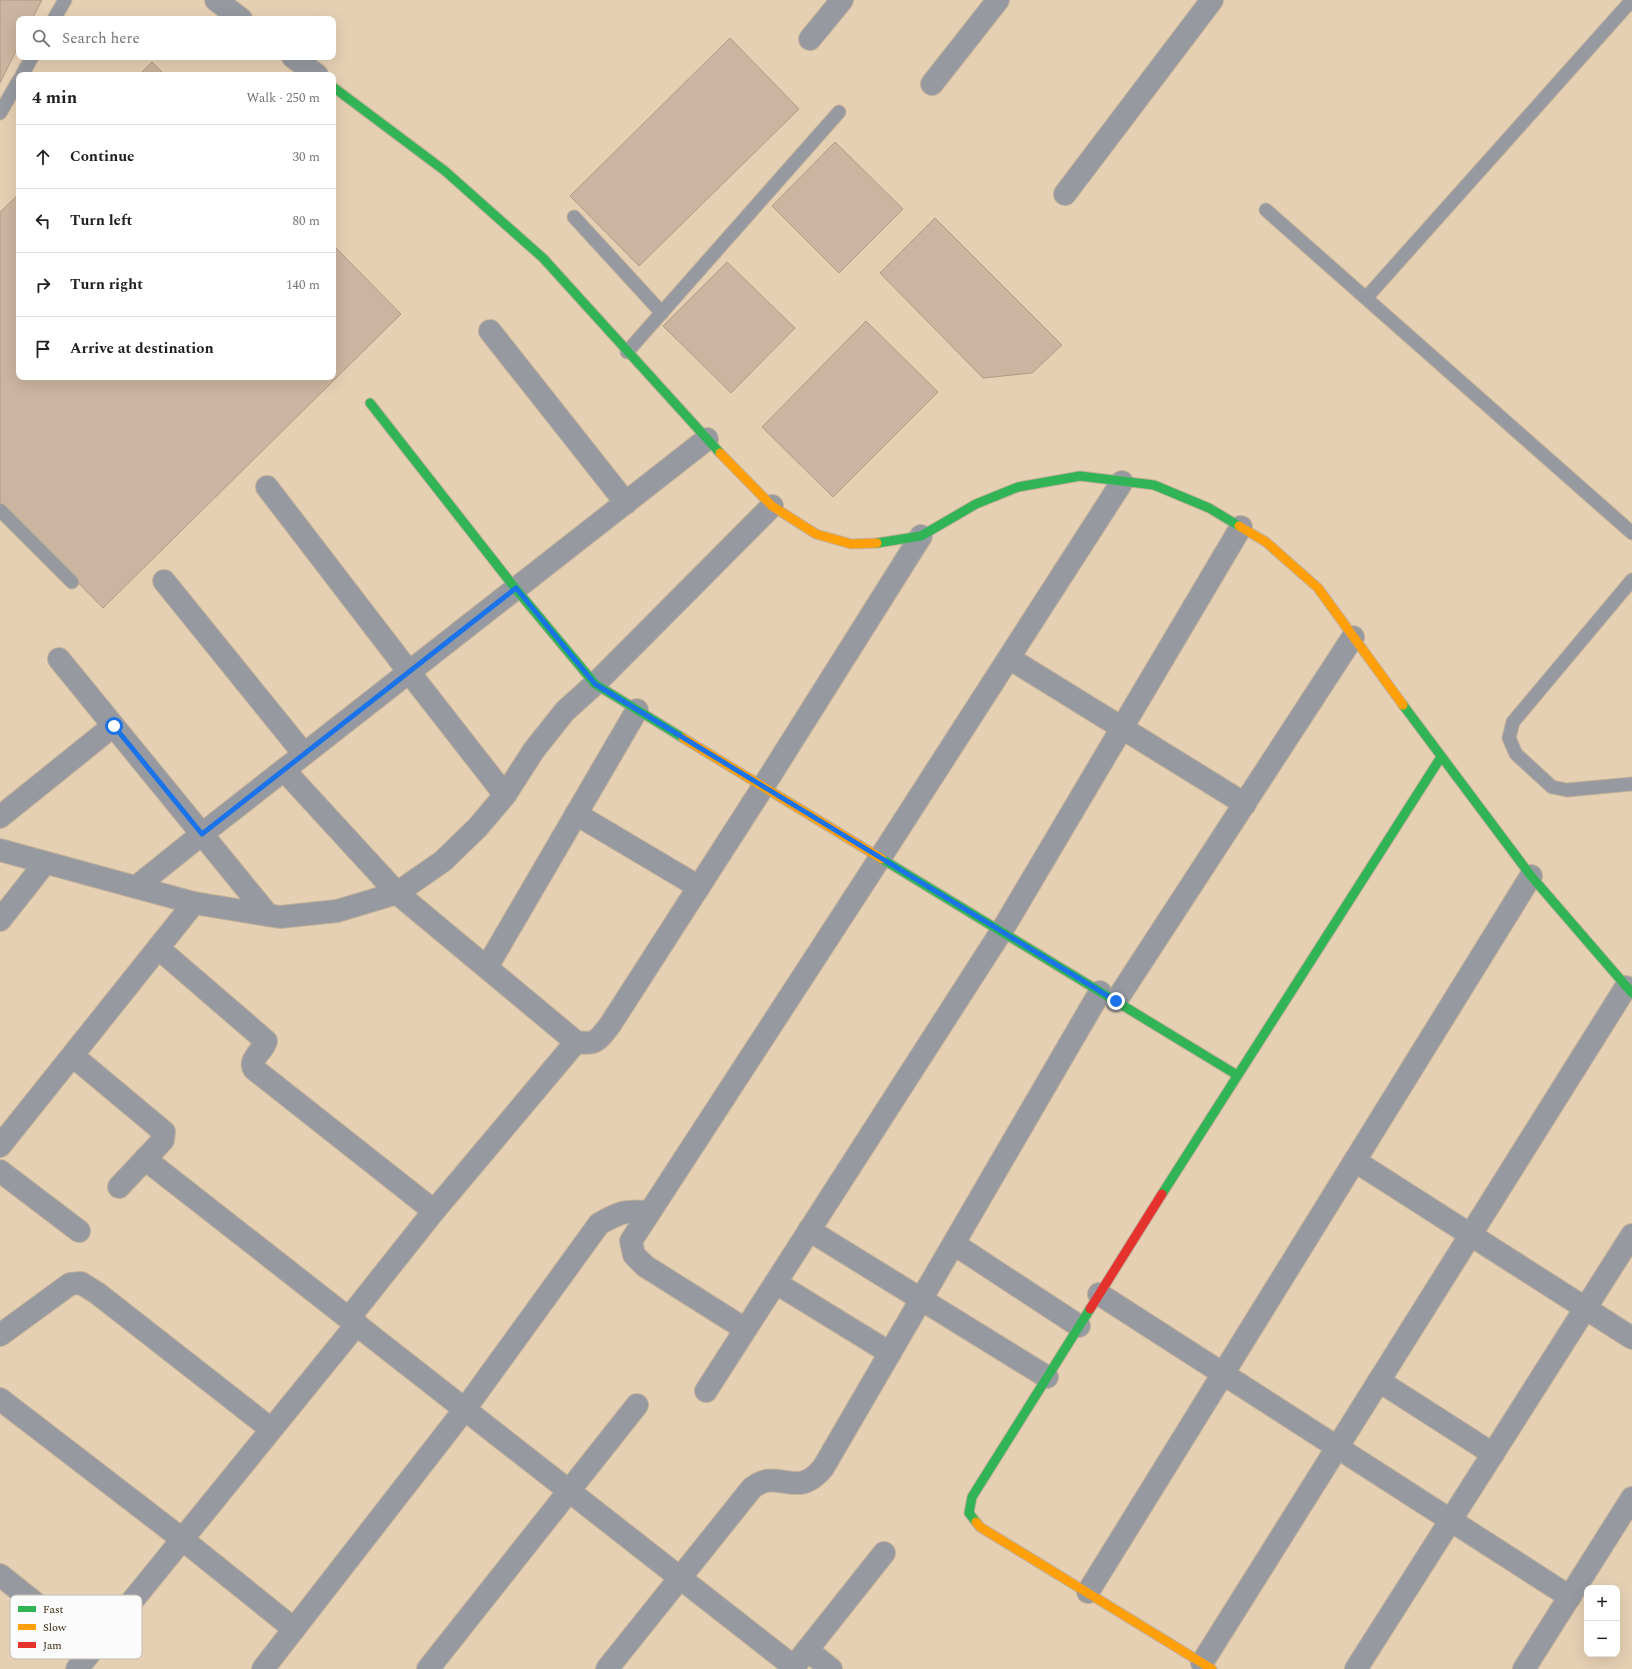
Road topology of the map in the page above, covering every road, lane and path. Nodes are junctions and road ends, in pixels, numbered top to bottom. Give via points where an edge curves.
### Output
1 (65, 0) edge
2 (216, 0) edge
3 (842, 0) edge
4 (998, 0) edge
5 (1212, 0) edge
6 (1632, 0) edge
7 (56, 16) edge
8 (237, 16) edge
9 (810, 40) dead end
10 (30, 60) edge
11 (297, 60) edge
12 (24, 72) edge
13 (313, 72) edge
14 (932, 84) dead end
15 (16, 85) edge
16 (336, 89) edge
17 (839, 112) dead end
18 (0, 113) edge
19 (1065, 194) dead end
20 (1266, 210) dead end
21 (574, 217) dead end
22 (1366, 298) junction
23 (662, 313) junction
24 (490, 331) dead end
25 (627, 352) junction
26 (370, 403) dead end
27 (707, 439) junction
28 (1122, 482) junction
29 (267, 487) dead end
30 (626, 503) junction
31 (772, 506) junction
32 (0, 510) edge
33 (1241, 527) junction
34 (1632, 533) edge
35 (920, 536) junction
36 (1632, 580) edge
37 (164, 581) dead end
38 (72, 582) dead end
39 (516, 588) junction
40 (1353, 636) junction
41 (1009, 658) junction
42 (59, 659) dead end
43 (409, 672) junction
44 (595, 684) junction
45 (637, 710) junction
46 (114, 726) junction
47 (1122, 728) junction
48 (304, 754) junction
49 (1441, 757) junction
50 (284, 770) junction
51 (1632, 784) edge
52 (763, 787) junction
53 (505, 795) junction
54 (1244, 804) junction
55 (576, 814) junction
56 (0, 817) edge
57 (202, 834) junction
58 (0, 850) edge
59 (880, 858) junction
60 (45, 863) junction
61 (1531, 876) junction
62 (136, 887) junction
63 (699, 887) junction
64 (397, 893) junction
65 (194, 903) junction
66 (268, 915) junction
67 (0, 920) edge
68 (1001, 932) junction
69 (158, 948) junction
70 (487, 967) junction
71 (1629, 990) edge
72 (1108, 997) junction
73 (576, 1042) junction
74 (73, 1056) junction
75 (1237, 1075) junction
76 (0, 1146) edge
77 (145, 1159) junction
78 (1355, 1160) junction
79 (0, 1171) edge
80 (119, 1187) dead end
81 (434, 1211) junction
82 (649, 1212) junction
83 (809, 1230) junction
84 (79, 1231) dead end
85 (1471, 1234) junction
86 (1632, 1235) edge
87 (954, 1244) junction
88 (776, 1283) junction
89 (1099, 1294) junction
90 (921, 1299) junction
91 (1586, 1308) junction
92 (353, 1321) junction
93 (1079, 1326) junction
94 (746, 1329) junction
95 (0, 1334) edge
96 (1632, 1338) edge
97 (890, 1353) junction
98 (1223, 1374) junction
99 (1047, 1377) junction
100 (1379, 1380) junction
101 (706, 1391) dead end
102 (0, 1399) edge
103 (636, 1406) dead end
104 (465, 1409) junction
105 (271, 1429) junction
106 (1337, 1447) junction
107 (1493, 1454) junction
108 (570, 1490) junction
109 (1632, 1498) edge
110 (1451, 1520) junction
111 (182, 1539) junction
112 (884, 1552) dead end
113 (0, 1575) edge
114 (680, 1577) junction
115 (1088, 1592) junction
116 (25, 1595) edge
117 (137, 1595) edge
118 (1570, 1597) junction
119 (294, 1629) junction
120 (85, 1659) edge
121 (798, 1662) edge
122 (1207, 1666) edge
123 (77, 1669) edge
124 (263, 1669) edge
125 (428, 1669) edge
126 (607, 1669) edge
127 (831, 1669) edge
128 (1356, 1669) edge
129 (1524, 1669) edge

1 - 7 lane
2 - 8 street
3 - 9 street
4 - 14 street
5 - 19 street
6 - 22 lane
10 - 12 lane
11 - 13 street
15 - 18 lane
16 - 25 street via 445,171 543,258
17 - 23 lane
20 - 22 lane
21 - 23 lane
22 - 34 lane
23 - 25 lane
24 - 30 street
25 - 27 street
26 - 39 street
27 - 30 street
27 - 31 street
28 - 33 street via 1154,485 1209,508
28 - 35 street via 1080,476 1018,487 976,504
28 - 41 street
29 - 43 street
30 - 39 street
31 - 35 street via 816,534 851,544 878,543
31 - 44 street
32 - 38 lane
33 - 40 street via 1266,542 1318,588
33 - 47 street
35 - 52 street
36 - 51 lane via 1513,722 1509,738 1516,754 1552,787 1567,790
37 - 48 street
39 - 43 street
39 - 44 street
40 - 49 street
40 - 54 street
41 - 47 street
41 - 59 street
42 - 46 street
43 - 48 street
43 - 53 street
44 - 45 street
44 - 53 street via 565,711 534,750
45 - 52 street
45 - 55 street
46 - 56 street
46 - 57 street
47 - 54 street
47 - 68 street
48 - 50 street
49 - 61 street
49 - 75 street
50 - 57 street
50 - 64 street
52 - 59 street
52 - 63 street
53 - 64 street via 478,827 443,861
54 - 72 street
55 - 63 street
55 - 70 street
57 - 62 street
57 - 66 street
58 - 60 street
59 - 68 street
59 - 82 street
60 - 62 street
60 - 67 street
61 - 71 street
61 - 78 street
62 - 65 street
63 - 73 street via 599,1040 589,1044
64 - 66 street via 338,911 280,917
64 - 70 street
65 - 66 street
65 - 69 street
68 - 72 street
68 - 83 street
69 - 74 street
69 - 81 street via 266,1041 265,1047 253,1061 254,1069
70 - 73 street
71 - 85 street
72 - 75 street
72 - 87 street
73 - 81 street
74 - 76 street
74 - 77 street via 164,1132 163,1140
75 - 89 street
77 - 80 street
77 - 92 street
78 - 85 street
78 - 98 street
79 - 84 street
81 - 92 street
82 - 94 street via 631,1241 634,1255 645,1266
82 - 104 street via 618,1213 599,1224
83 - 88 street
83 - 90 street
85 - 91 street
85 - 100 street
86 - 91 street
87 - 90 street
87 - 93 street
88 - 94 street
88 - 97 street
89 - 93 street
89 - 98 street
90 - 97 street
90 - 99 street
91 - 96 street
91 - 107 street
92 - 104 street
92 - 105 street
93 - 99 street
94 - 101 street
95 - 105 street via 70,1284 81,1283
97 - 114 street via 823,1468 815,1477 801,1483 761,1481 752,1488
98 - 106 street
98 - 115 street
99 - 115 street via 972,1497 969,1513 980,1527
100 - 106 street
100 - 107 street
102 - 111 street
103 - 108 street
104 - 108 street
104 - 119 street
105 - 111 street
106 - 110 street
106 - 122 street
107 - 110 street
108 - 114 street
108 - 125 street
109 - 118 street
110 - 118 street
110 - 128 street
111 - 117 street
111 - 119 street
112 - 121 street
113 - 116 street
114 - 121 street
114 - 126 street
115 - 122 street
118 - 129 street
119 - 124 street
120 - 123 street
121 - 127 street

